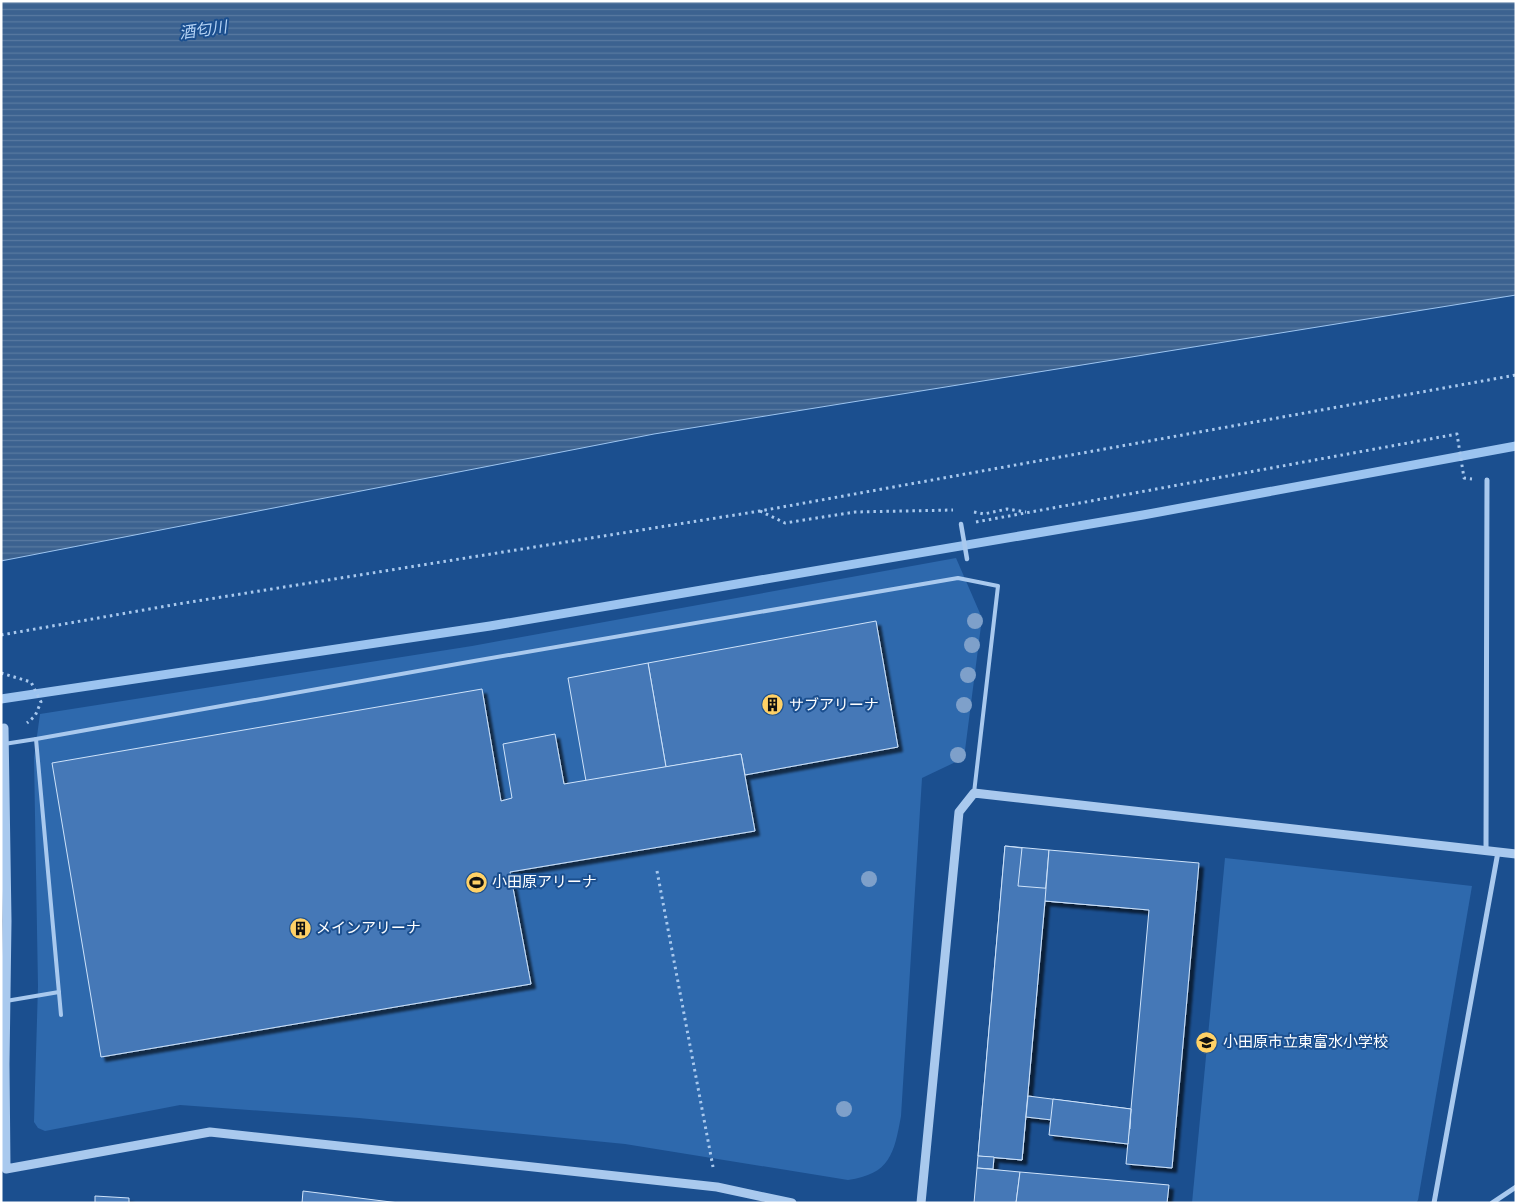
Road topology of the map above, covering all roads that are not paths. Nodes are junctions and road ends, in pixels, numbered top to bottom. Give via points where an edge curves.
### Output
1 (1487, 480) dead end
2 (961, 524) road end
3 (967, 560) dead end
4 (4, 728) dead end
5 (36, 739) junction
6 (4, 744) junction
7 (974, 793) junction
8 (1486, 850) junction
9 (1498, 852) junction
10 (1516, 854) edge
11 (4, 921) edge
12 (59, 992) junction
13 (6, 1001) junction
14 (61, 1015) dead end
15 (3, 1064) edge
16 (3, 1171) edge
17 (1516, 1187) edge
18 (792, 1203) edge
19 (921, 1203) edge
20 (1434, 1203) edge
21 (1492, 1203) edge

1 - 8 street
2 - 3 street
4 - 6 street
5 - 6 lane
5 - 7 lane via 958,578 998,586
5 - 12 lane
6 - 11 street
7 - 8 street
7 - 19 street via 959,812
8 - 9 street
9 - 10 street
9 - 20 street
11 - 13 street
12 - 13 lane
12 - 14 lane
13 - 15 street
15 - 16 street
16 - 18 street via 210,1132 717,1187
17 - 21 street

